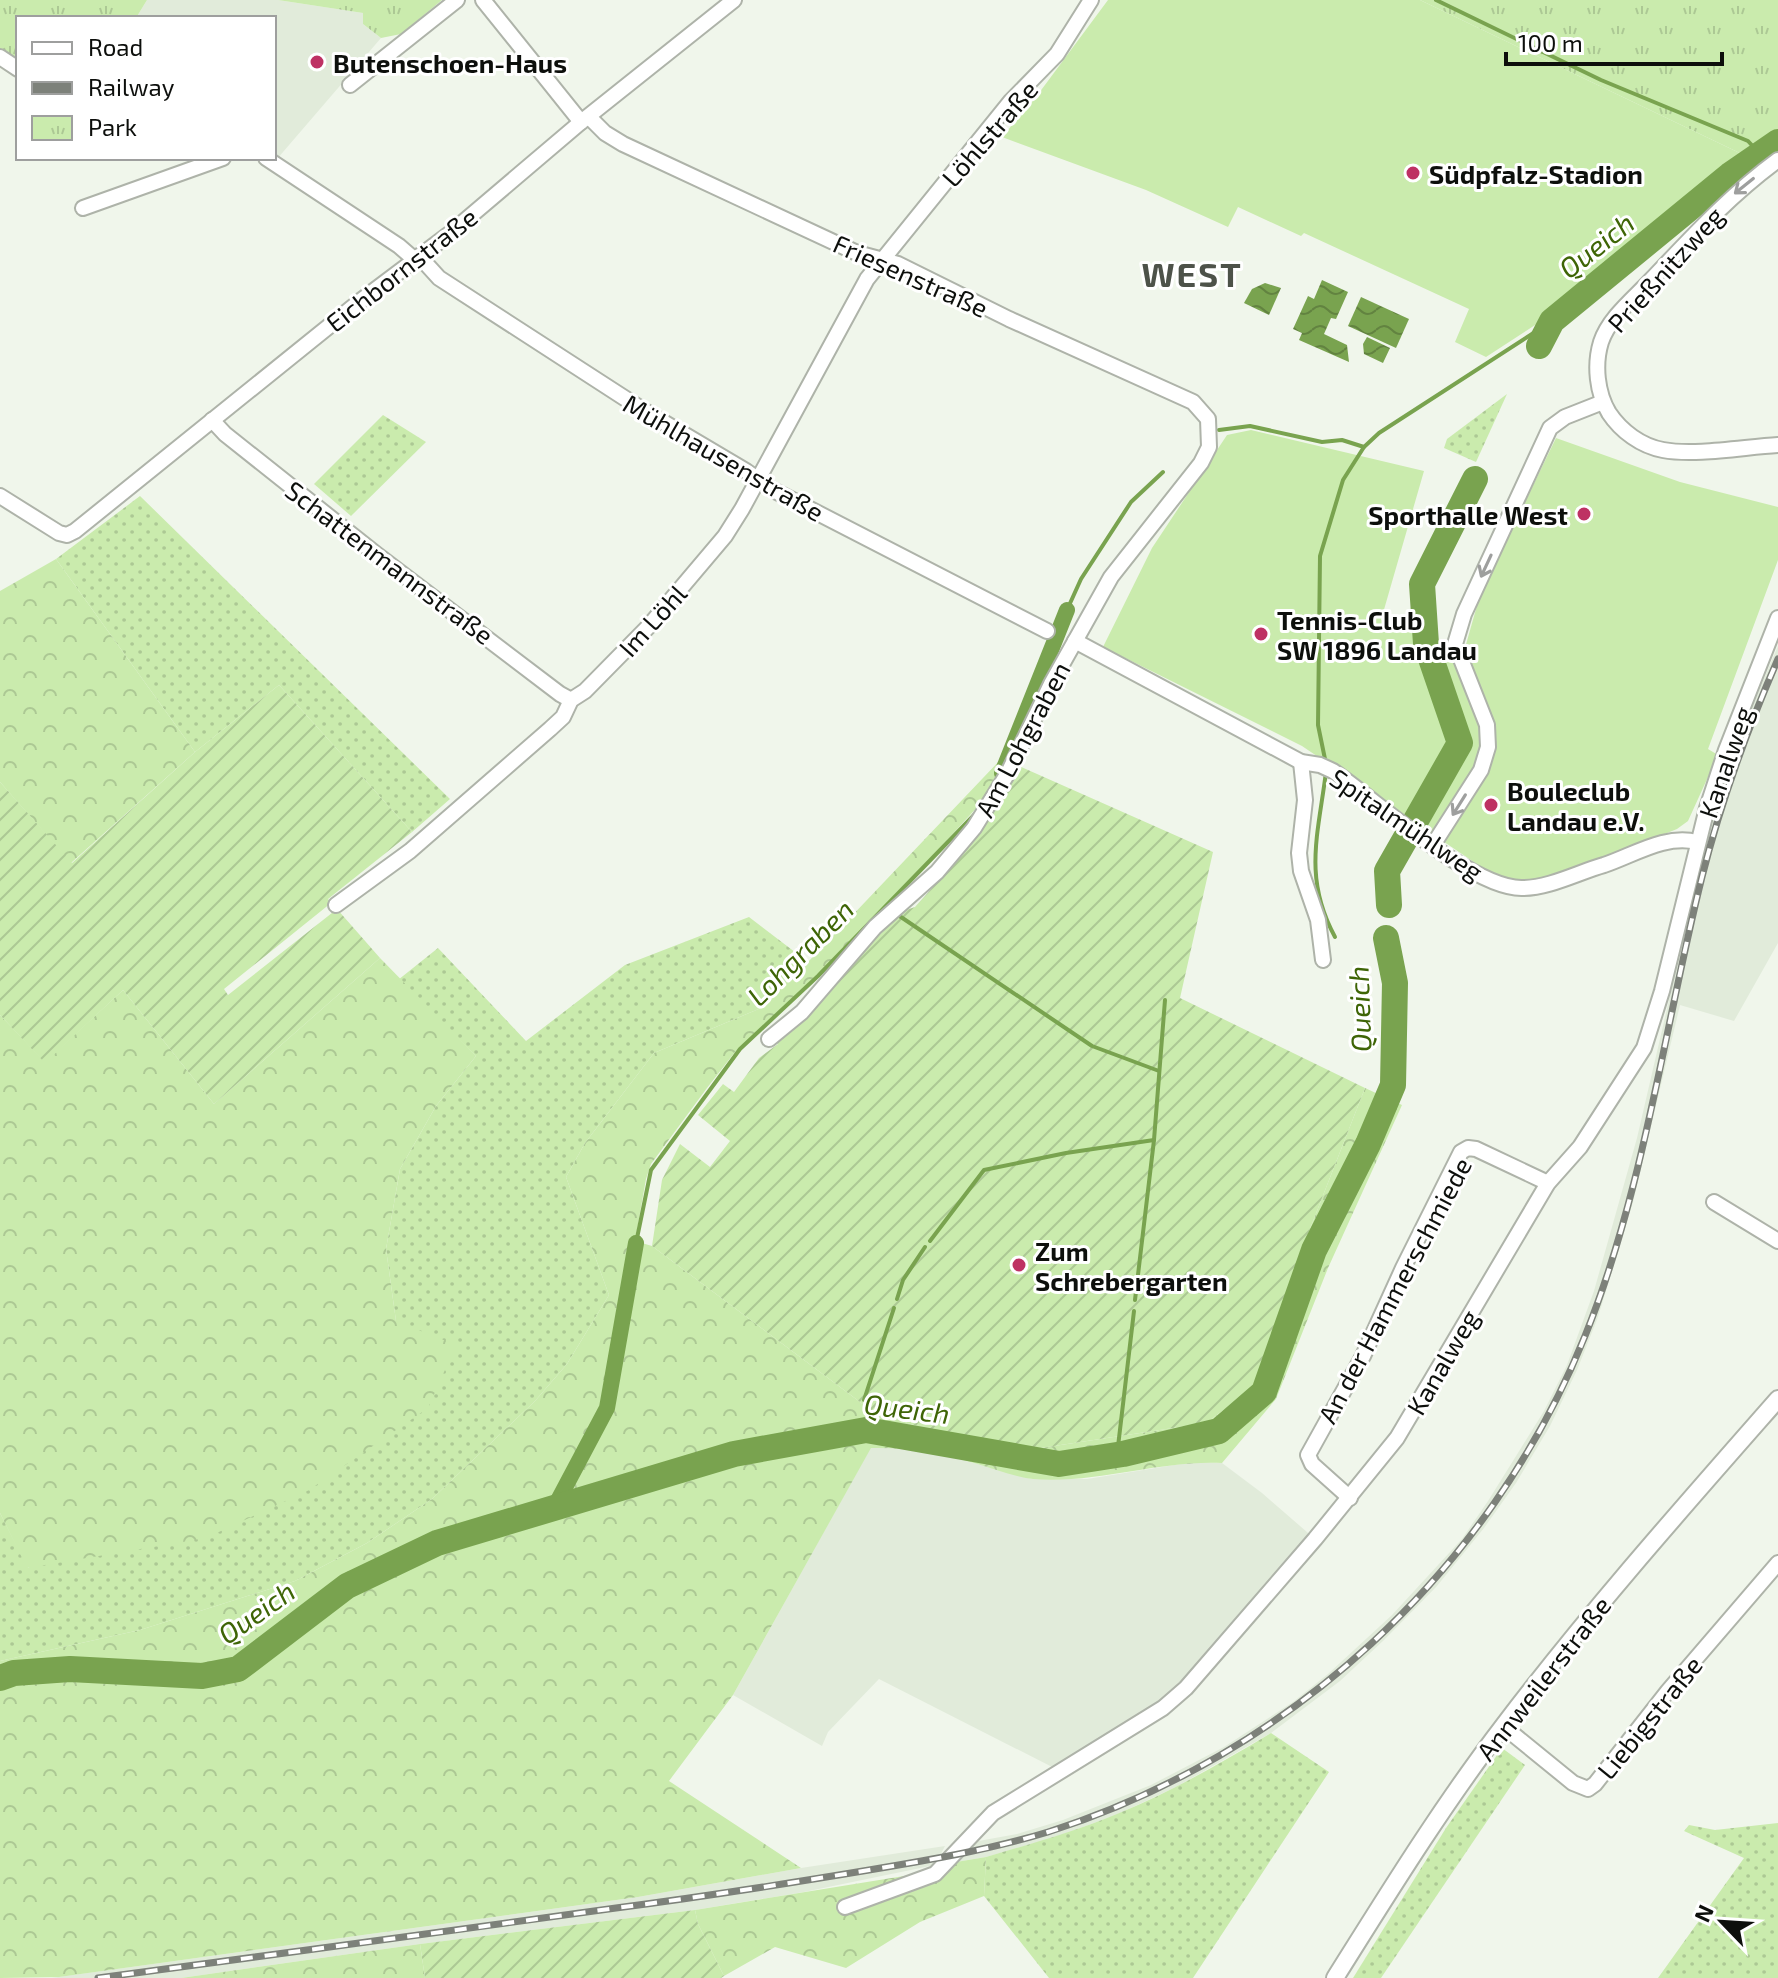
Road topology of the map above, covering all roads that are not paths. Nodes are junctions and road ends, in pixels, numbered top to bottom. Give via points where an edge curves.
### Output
1 (457, 0) edge
2 (483, 0) edge
3 (734, 0) edge
4 (1091, 0) edge
5 (350, 85) dead end
6 (585, 120) junction
7 (217, 160) edge
8 (269, 160) edge
9 (1778, 160) edge
10 (83, 208) dead end
11 (417, 258) junction
12 (880, 261) junction
13 (1603, 402) junction
14 (212, 420) junction
15 (1778, 445) edge
16 (1209, 447) joint
17 (759, 479) junction
18 (0, 496) edge
19 (1778, 618) edge
20 (1047, 631) dead end
21 (1075, 641) junction
22 (571, 700) junction
23 (1301, 762) junction
24 (1428, 842) junction
25 (1697, 842) junction
26 (336, 905) dead end
27 (1323, 960) dead end
28 (769, 1039) dead end
29 (1548, 1183) junction
30 (1714, 1202) dead end
31 (1778, 1241) edge
32 (1778, 1399) edge
33 (1350, 1498) junction
34 (1778, 1563) edge
35 (1503, 1726) junction
36 (845, 1907) dead end
37 (1335, 1978) edge

1 - 5 street
2 - 6 street, Friesenstraße
3 - 6 street, Eichbornstraße
4 - 12 street, Löhlstraße via 1057,54 1011,101
6 - 11 street, Eichbornstraße
6 - 12 street, Friesenstraße via 623,144
7 - 10 street
8 - 11 street, Mühlhausenstraße
9 -> 13 street, Prießnitzweg via 1732,196 1617,316 1601,342
11 - 14 street, Eichbornstraße
11 - 17 street, Mühlhausenstraße via 439,278 643,410
12 - 16 street, Friesenstraße via 898,264 1193,402 1208,419
12 - 17 street, Im Löhl
13 - 15 street via 1622,428 1658,449
13 -> 24 street via 1550,428 1464,614 1455,644 1487,725 1486,759
14 - 18 street, Eichbornstraße via 67,535
14 - 22 street, Schattenmannstraße via 376,554
16 - 21 street, Am Lohgraben via 1126,556
17 - 20 street, Mühlhausenstraße
17 - 22 street, Im Löhl via 708,558 648,627
19 - 25 street, Kanalweg via 1726,750
21 - 23 street, Spitalmühlweg
21 - 28 street, Am Lohgraben via 988,807 949,859 875,927 802,1012
22 - 26 street, Im Löhl via 563,717 539,739 410,851
23 - 24 street, Spitalmühlweg via 1343,778
23 - 27 street, Spitalmühlweg via 1305,789 1299,853
24 - 25 street, Spitalmühlweg via 1492,882 1521,889 1666,842
25 - 29 street, Kanalweg via 1644,1048 1580,1147
29 - 33 street, Kanalweg via 1397,1438
29 - 33 street, An der Hammerschmiede via 1476,1149 1461,1152 1363,1356 1308,1455
30 - 31 street
32 - 35 street, Annweilerstraße
33 - 36 street, Kanalweg via 1175,1699 993,1813 935,1874
34 - 35 street, Liebigstraße via 1588,1789 1573,1783
35 - 37 street, Annweilerstraße

